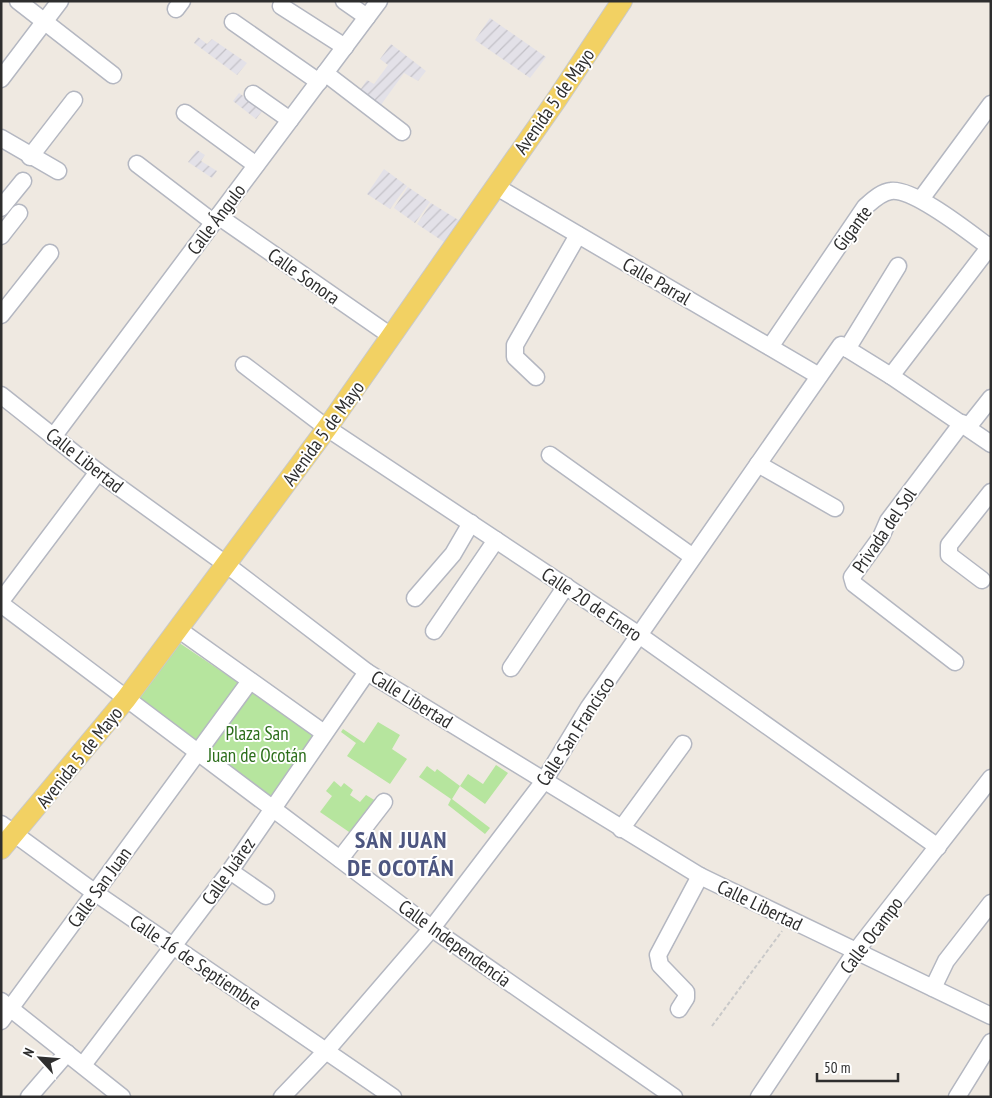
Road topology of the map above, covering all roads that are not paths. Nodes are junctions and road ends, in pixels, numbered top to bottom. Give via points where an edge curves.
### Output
1 (18, 1) edge
2 (60, 1) edge
3 (344, 1) edge
4 (379, 1) edge
5 (622, 1) edge
6 (280, 6) dead end
7 (367, 17) junction
8 (43, 22) junction
9 (233, 22) dead end
10 (345, 47) junction
11 (113, 75) dead end
12 (322, 77) junction
13 (1, 79) edge
14 (253, 94) dead end
15 (74, 100) dead end
16 (991, 104) edge
17 (184, 113) dead end
18 (290, 120) junction
19 (402, 132) dead end
20 (1, 138) edge
21 (30, 157) junction
22 (137, 164) dead end
23 (256, 165) junction
24 (58, 171) dead end
25 (23, 180) dead end
26 (495, 186) junction
27 (921, 199) junction
28 (1, 208) edge
29 (18, 213) dead end
30 (215, 219) junction
31 (578, 235) junction
32 (1, 236) edge
33 (990, 246) edge
34 (50, 253) dead end
35 (898, 266) dead end
36 (1, 315) edge
37 (391, 336) junction
38 (770, 347) junction
39 (844, 347) junction
40 (244, 365) dead end
41 (819, 376) junction
42 (891, 376) junction
43 (536, 378) dead end
44 (1, 395) edge
45 (991, 398) edge
46 (965, 425) junction
47 (327, 428) junction
48 (53, 437) junction
49 (991, 444) edge
50 (550, 455) dead end
51 (758, 464) junction
52 (98, 472) junction
53 (991, 492) edge
54 (836, 508) dead end
55 (471, 523) junction
56 (496, 540) junction
57 (693, 557) junction
58 (227, 565) junction
59 (982, 580) dead end
60 (566, 586) junction
61 (415, 598) dead end
62 (1, 602) edge
63 (178, 630) junction
64 (434, 631) dead end
65 (640, 635) junction
66 (955, 662) dead end
67 (511, 668) dead end
68 (367, 672) junction
69 (250, 681) junction
70 (126, 699) junction
71 (324, 733) junction
72 (683, 744) dead end
73 (198, 753) junction
74 (991, 778) edge
75 (544, 781) junction
76 (986, 796) edge
77 (384, 802) dead end
78 (271, 808) junction
79 (8, 829) edge
80 (621, 829) junction
81 (938, 847) junction
82 (1, 849) edge
83 (340, 859) junction
84 (230, 871) junction
85 (700, 876) junction
86 (94, 892) junction
87 (266, 896) dead end
88 (991, 903) edge
89 (432, 928) junction
90 (174, 946) junction
91 (856, 951) junction
92 (933, 988) junction
93 (679, 1009) dead end
94 (4, 1010) edge
95 (991, 1016) edge
96 (991, 1042) edge
97 (326, 1051) junction
98 (67, 1053) junction
99 (83, 1065) junction
100 (29, 1097) edge
101 (122, 1097) edge
102 (282, 1097) edge
103 (393, 1097) edge
104 (674, 1097) edge
105 (759, 1097) edge
106 (957, 1097) edge

1 - 8 street
2 - 8 street
3 - 7 street
4 - 7 street, Calle Ángulo
5 - 26 main road, Avenida 5 de Mayo
6 - 10 street
7 - 10 street, Calle Ángulo
8 - 11 street
8 - 13 street
9 - 12 street
10 - 12 street, Calle Ángulo
12 - 18 street, Calle Ángulo
12 - 19 street
14 - 18 street
15 - 21 street
16 - 27 street
17 - 23 street
18 - 23 street, Calle Ángulo
20 - 21 street
21 - 24 street
22 - 30 street, Calle Sonora
23 - 30 street, Calle Ángulo
25 - 28 street
26 - 31 street, Calle Parral
26 - 37 main road, Avenida 5 de Mayo
27 - 33 street, Gigante
27 - 38 street, Gigante via 892,190 865,207
29 - 32 street
30 - 37 street, Calle Sonora
30 - 48 street, Calle Ángulo
31 - 38 street, Calle Parral
31 - 43 street via 515,346 515,357
33 - 42 street
34 - 36 street
35 - 39 street, Calle San Francisco
37 - 47 main road, Avenida 5 de Mayo
38 - 41 street, Calle Parral
39 - 41 street, Calle San Francisco
39 - 42 street
40 - 47 street, Calle 20 de Enero
41 - 51 street, Calle San Francisco
42 - 46 street
44 - 48 street, Calle Libertad
45 - 46 street
46 - 49 street
46 - 66 street, Privada del Sol via 888,521 852,577 854,584
47 - 55 street, Calle 20 de Enero
47 - 58 main road, Avenida 5 de Mayo
48 - 52 street, Calle Libertad
50 - 57 street
51 - 54 street
51 - 57 street, Calle San Francisco
52 - 58 street, Calle Libertad
52 - 62 street
53 - 59 street via 949,545 948,551
55 - 56 street, Calle 20 de Enero
55 - 61 street via 453,554
56 - 60 street, Calle 20 de Enero
56 - 64 street
57 - 65 street, Calle San Francisco
58 - 63 main road, Avenida 5 de Mayo
58 - 68 street, Calle Libertad
60 - 65 street, Calle 20 de Enero
60 - 67 street
62 - 70 street, Calle Independencia
63 - 69 street
63 - 70 main road, Avenida 5 de Mayo
65 - 75 street, Calle San Francisco via 589,707
65 - 81 street, Calle 20 de Enero
68 - 71 street, Calle Juárez
68 - 75 street, Calle Libertad
69 - 71 street
69 - 73 street, Calle San Juan
70 - 73 street, Calle Independencia
70 - 79 main road, Avenida 5 de Mayo
71 - 78 street, Calle Juárez
72 - 80 street
73 - 78 street, Calle Independencia
73 - 86 street, Calle San Juan
74 - 76 street, Calle Ocampo
75 - 80 street, Calle Libertad
75 - 89 street, Calle San Francisco
76 - 81 street, Calle Ocampo
77 - 83 street
78 - 83 street, Calle Independencia
78 - 84 street, Calle Juárez
79 - 82 main road, Avenida 5 de Mayo
79 - 86 street, Calle 16 de Septiembre
80 - 85 street, Calle Libertad
81 - 91 street, Calle Ocampo
83 - 89 street, Calle Independencia
84 - 87 street
84 - 90 street, Calle Juárez
85 - 91 street, Calle Libertad
85 - 93 street via 658,955 660,965 686,992
86 - 90 street, Calle 16 de Septiembre
86 - 94 street, Calle San Juan
88 - 92 street via 946,961
89 - 97 street, Calle San Francisco
89 - 104 street, Calle Independencia
90 - 97 street, Calle 16 de Septiembre
90 - 99 street, Calle Juárez
91 - 92 street, Calle Libertad
91 - 105 street, Calle Ocampo
92 - 95 street, Calle Libertad
94 - 98 street
96 - 106 street
97 - 102 street, Calle San Francisco
97 - 103 street, Calle 16 de Septiembre
98 - 99 street
98 - 100 street
99 - 101 street

